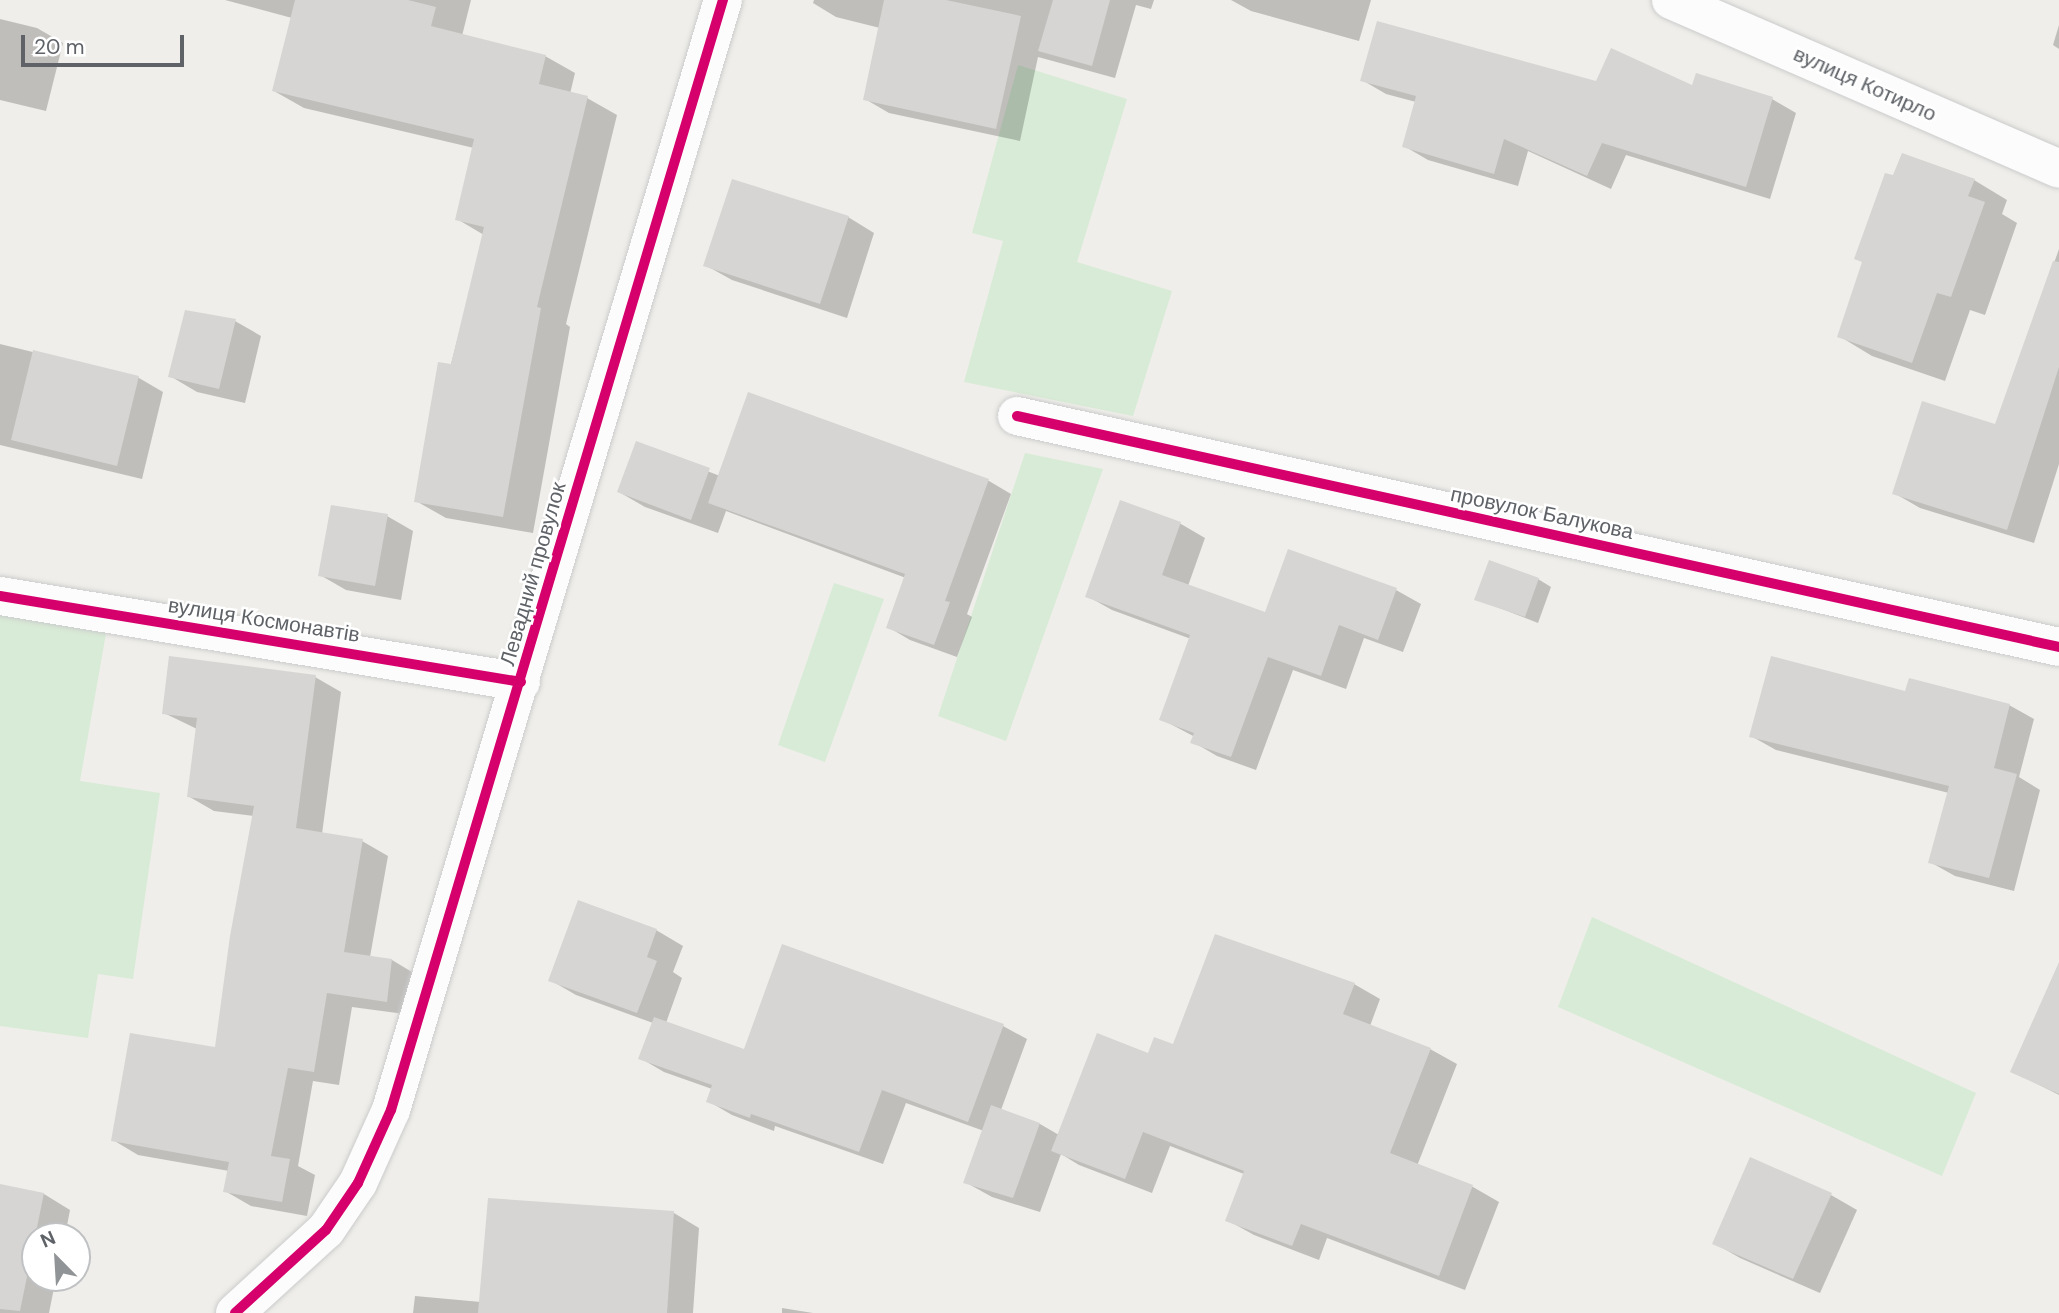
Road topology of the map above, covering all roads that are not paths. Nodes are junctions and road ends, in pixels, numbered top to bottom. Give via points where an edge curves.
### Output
1 (723, 0) edge
2 (1671, 0) edge
3 (2059, 169) edge
4 (1017, 416) dead end
5 (0, 596) edge
6 (2059, 647) edge
7 (521, 682) junction
8 (235, 1313) edge

1 - 7 street, Левадний провулок
2 - 3 street, вулиця Котирло
4 - 6 street, провулок Балукова
5 - 7 street, вулиця Космонавтів
7 - 8 street, Левадний провулок via 391,1110 358,1183 326,1230

